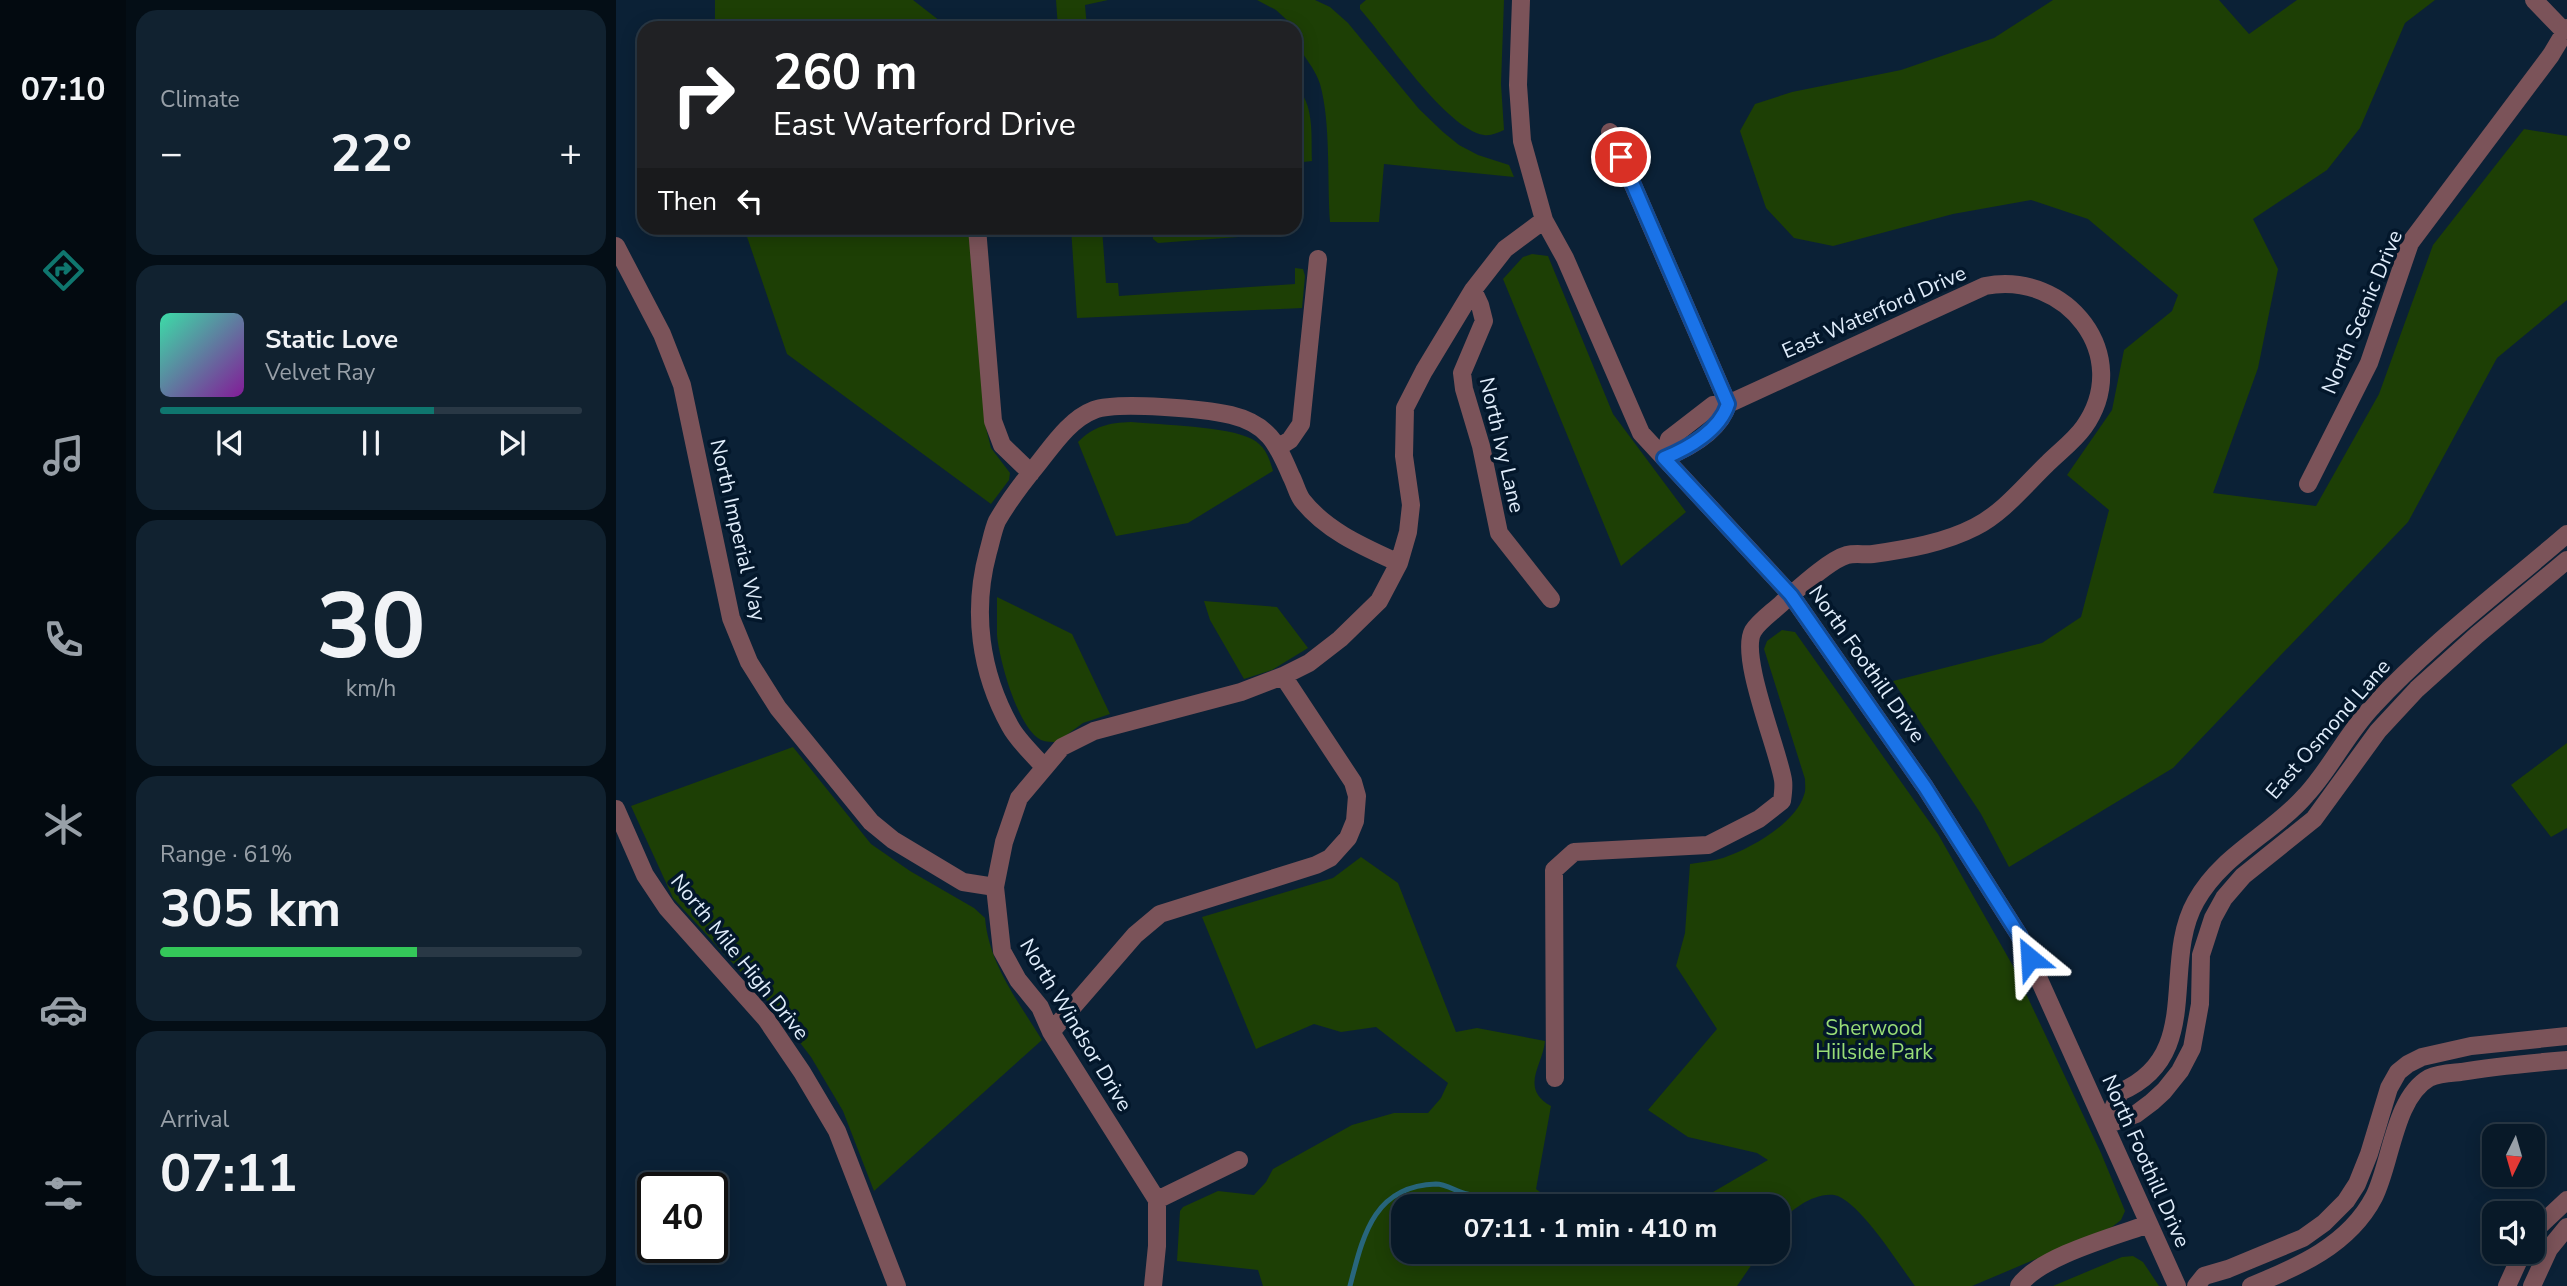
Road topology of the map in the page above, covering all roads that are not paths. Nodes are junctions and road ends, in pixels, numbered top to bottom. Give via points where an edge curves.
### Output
1 (1521, 0) edge
2 (2534, 0) edge
3 (2566, 29) edge
4 (1610, 132) dead end
5 (1544, 219) junction
6 (978, 235) edge
7 (616, 246) edge
8 (1318, 259) dead end
9 (1473, 290) junction
10 (1728, 404) junction
11 (1279, 447) junction
12 (1664, 458) junction
13 (1031, 473) junction
14 (2308, 484) dead end
15 (2567, 534) edge
16 (2567, 560) edge
17 (1399, 563) junction
18 (1791, 595) junction
19 (1551, 599) dead end
20 (1283, 676) junction
21 (1044, 767) junction
22 (2323, 771) junction
23 (2340, 785) junction
24 (616, 809) edge
25 (995, 887) junction
26 (1051, 1032) junction
27 (2567, 1037) edge
28 (2567, 1059) edge
29 (2152, 1070) junction
30 (1555, 1078) dead end
31 (2169, 1085) junction
32 (2106, 1125) junction
33 (1239, 1160) dead end
34 (1157, 1200) junction
35 (2567, 1200) edge
36 (2545, 1221) edge
37 (2149, 1224) junction
38 (2567, 1227) edge
39 (2517, 1264) edge
40 (897, 1286) edge
41 (1153, 1286) edge
42 (2019, 1286) edge
43 (2177, 1286) edge
44 (2196, 1286) edge
45 (2251, 1286) edge
46 (2507, 1286) edge
47 (2532, 1286) edge

1 - 5 street, North Foothill Drive via 1518,85 1522,141
2 - 3 street
3 - 14 street, North Scenic Drive via 2410,243 2369,363
4 - 10 street
5 - 9 street, North Windsor Drive via 1505,249
5 - 12 street, North Foothill Drive via 1641,433
6 - 13 street via 993,421 1002,445
7 - 25 street, North Imperial Way via 663,334 682,385 731,618 749,662 778,708 871,822 964,882
8 - 11 street via 1301,424
9 - 17 street, North Windsor Drive via 1405,408 1404,456 1411,505
9 - 19 street, North Ivy Lane via 1485,321 1462,373 1499,533
10 - 12 street, East Waterford Drive via 1713,405 1669,439
10 - 18 street, East Waterford Drive via 1985,286 2017,284 2055,296 2072,307 2095,343 2100,384 2084,427 1994,515 1976,527 1925,546 1870,555 1825,582
11 - 13 street via 1255,423 1230,415 1113,405 1092,410 1067,428
11 - 17 street via 1301,498 1324,523
12 - 18 street, North Foothill Drive
13 - 21 street via 996,523 981,576 979,625 995,696 1011,729
15 - 22 street, East Osmond Lane via 2398,680
16 - 23 street, East Osmond Lane via 2417,690 2378,731
17 - 20 street, North Windsor Drive via 1379,601 1340,639
18 - 30 street via 1753,631 1748,647 1784,782 1782,801 1759,820 1708,845 1574,852 1554,870
18 - 32 street, North Foothill Drive via 1925,787 2019,935
20 - 21 street, North Windsor Drive via 1241,692 1094,731 1062,747
20 - 26 street via 1353,782 1357,810 1348,838 1330,858 1316,865 1160,914
21 - 25 street, North Windsor Drive via 1019,799
22 - 23 street
22 - 29 street, East Osmond Lane via 2308,794 2230,859 2196,901 2182,943 2175,1024
23 - 31 street, East Osmond Lane via 2314,820 2243,876 2224,898 2201,955 2200,1003 2192,1048
24 - 40 street, North Mile High Drive via 645,875 667,908 766,1019 837,1131
25 - 26 street, North Windsor Drive via 1002,951 1040,1007
26 - 34 street, North Windsor Drive
27 - 44 street via 2472,1046 2408,1064 2389,1088 2369,1154 2346,1201 2303,1238 2204,1276
28 - 45 street via 2427,1079 2410,1100 2396,1130 2373,1199 2352,1227 2326,1250
29 - 31 street
29 - 32 street, East Osmond Lane via 2120,1092
31 - 32 street, East Osmond Lane via 2136,1114
32 - 37 street, North Foothill Drive
33 - 34 street
34 - 41 street
35 - 36 street
37 - 42 street via 2037,1268
37 - 43 street, North Foothill Drive
38 - 47 street via 2549,1249
39 - 46 street

